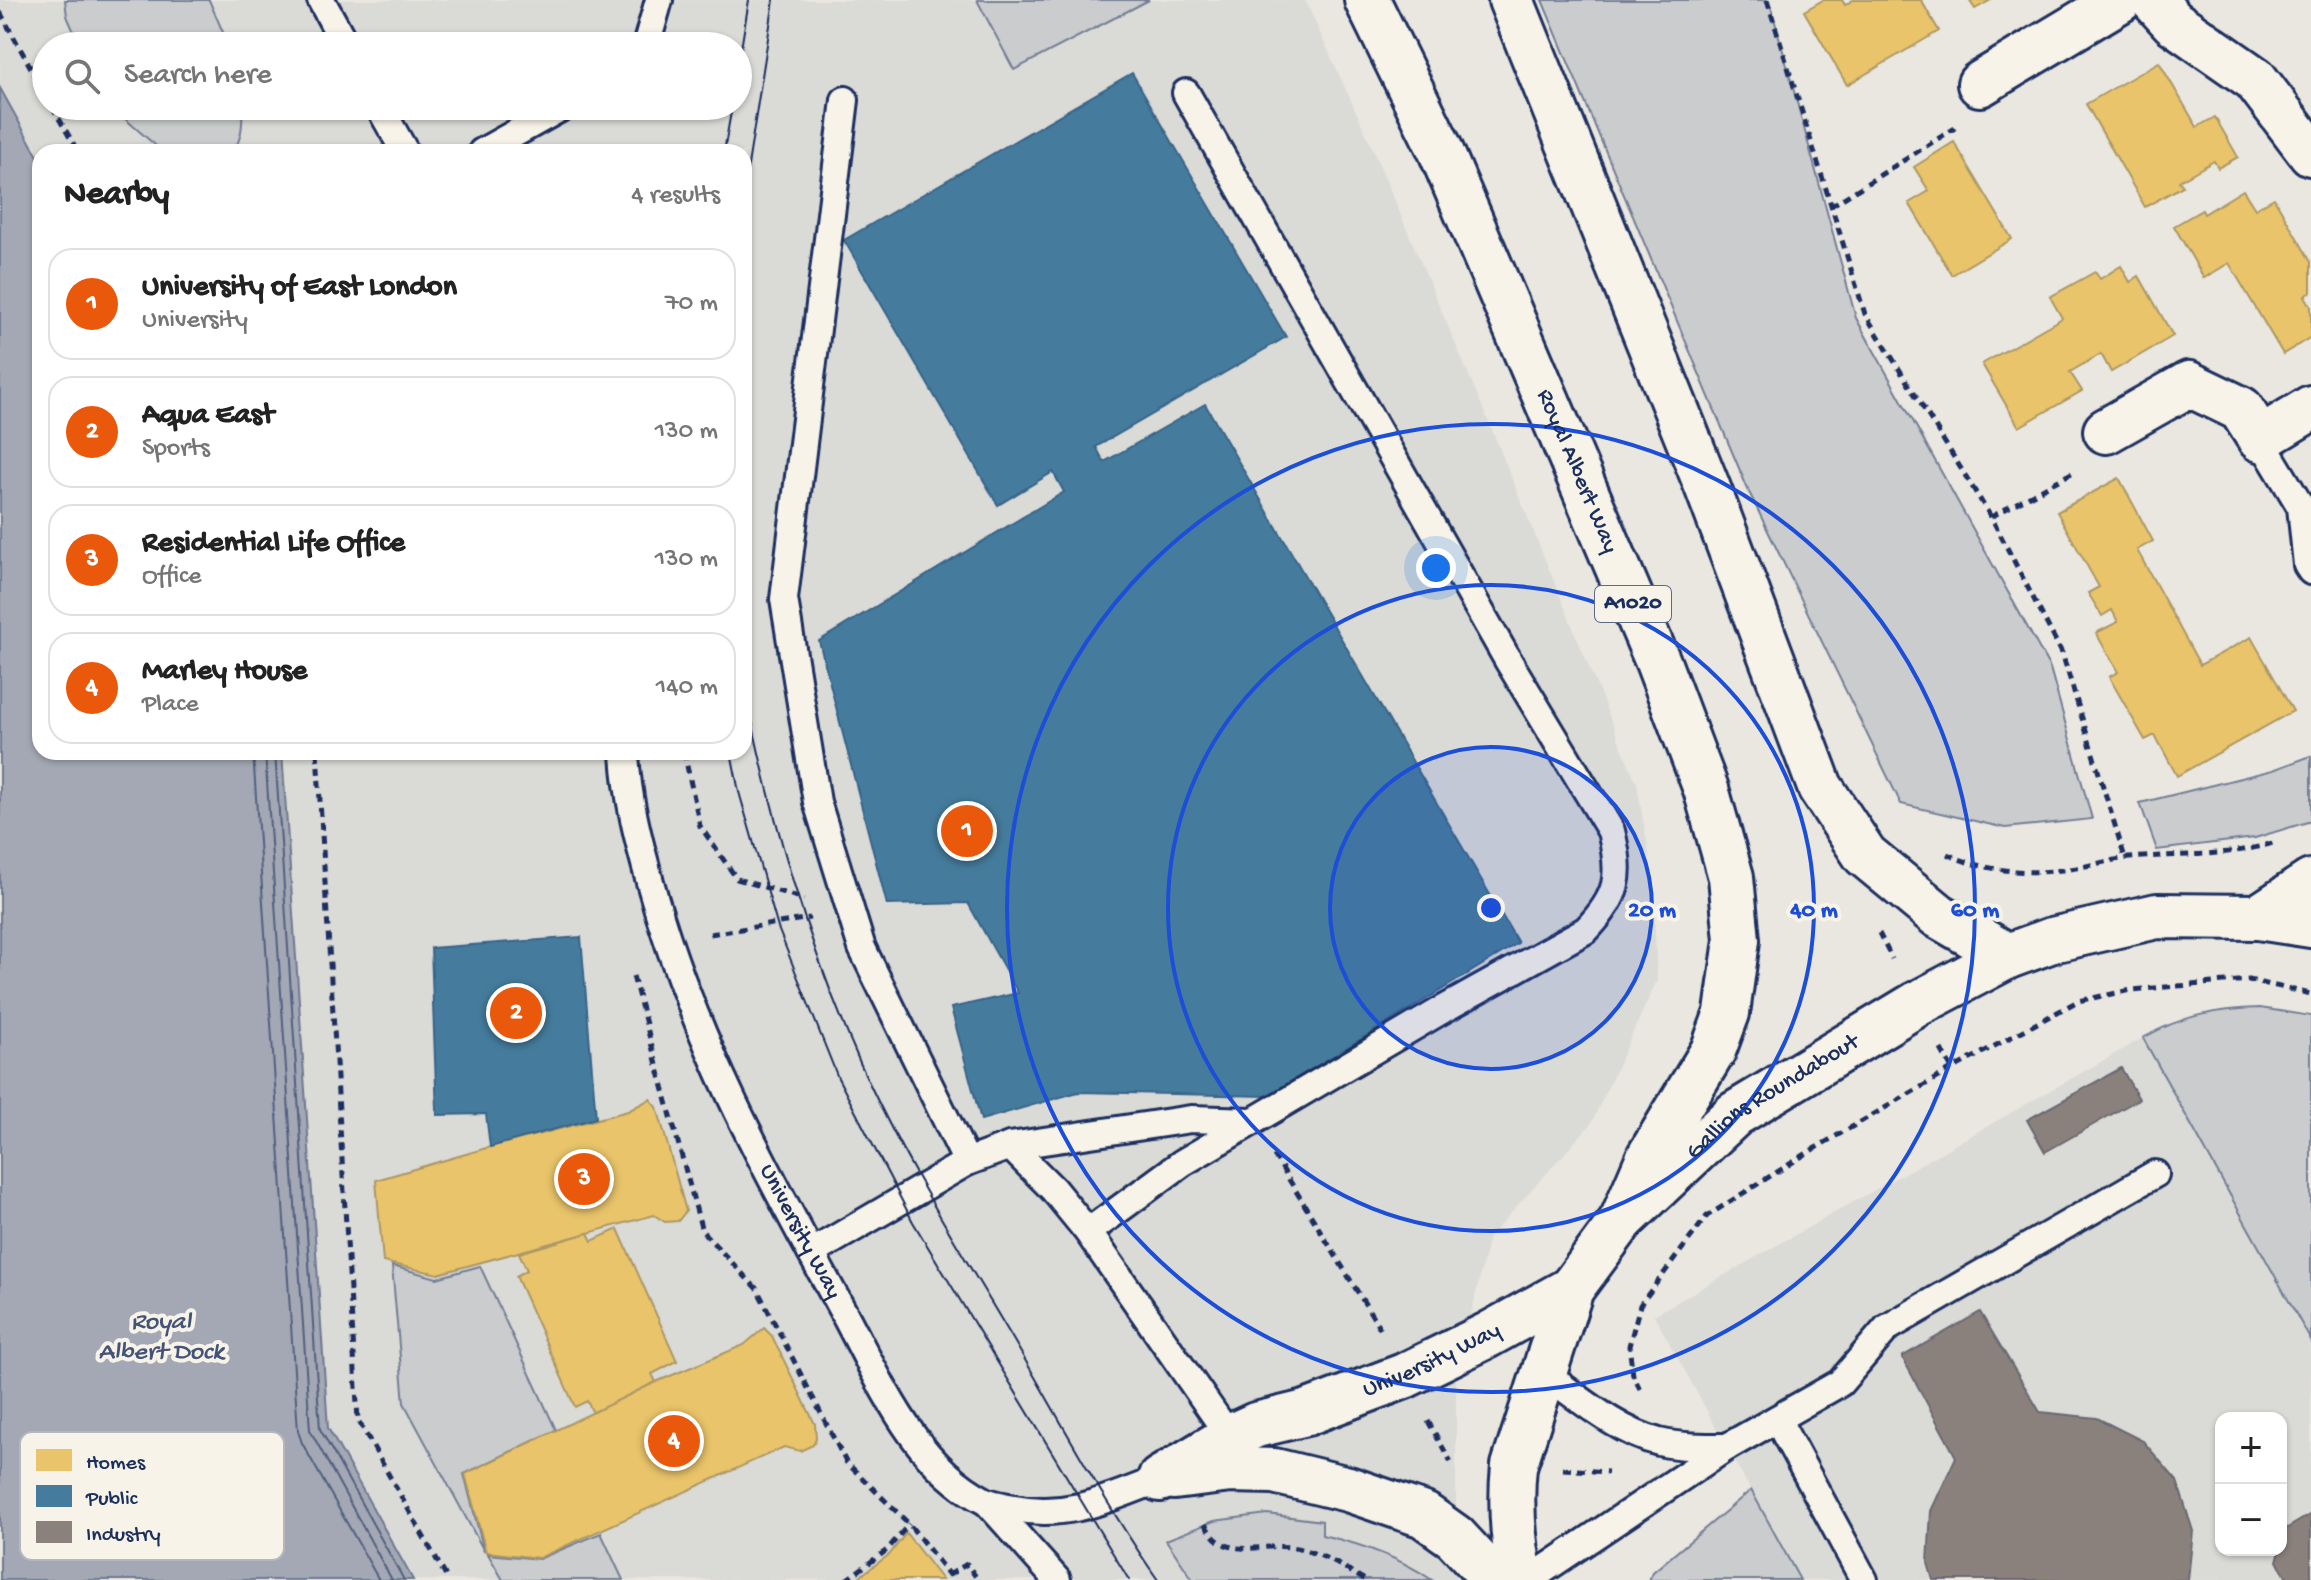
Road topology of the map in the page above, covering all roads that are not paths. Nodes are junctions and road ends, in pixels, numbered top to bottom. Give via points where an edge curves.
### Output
1 (321, 0) edge
2 (659, 0) edge
3 (1367, 0) edge
4 (1511, 0) edge
5 (2120, 0) edge
6 (2153, 0) edge
7 (338, 32) edge
8 (650, 32) edge
9 (1186, 93) dead end
10 (845, 100) dead end
11 (1972, 103) road end
12 (387, 120) edge
13 (539, 120) edge
14 (400, 144) edge
15 (496, 144) edge
16 (2311, 153) edge
17 (2311, 408) edge
18 (2260, 439) junction
19 (2096, 448) road end
20 (2311, 571) edge
21 (625, 760) edge
22 (2311, 882) edge
23 (2258, 917) junction
24 (2311, 925) edge
25 (2008, 956) junction
26 (1253, 1121) junction
27 (1010, 1146) junction
28 (967, 1162) junction
29 (2155, 1174) dead end
30 (1622, 1220) junction
31 (1088, 1232) junction
32 (811, 1253) junction
33 (1571, 1289) junction
34 (1542, 1372) junction
35 (1777, 1419) junction
36 (1230, 1437) junction
37 (1727, 1447) junction
38 (1160, 1479) junction
39 (988, 1503) junction
40 (1057, 1580) edge
41 (1495, 1580) edge
42 (1521, 1580) edge
43 (1534, 1580) edge
44 (1864, 1580) edge

1 - 7 lane
2 - 8 lane
3 - 30 main road, Royal Albert Way / A1020 via 1440,149 1658,662 1706,789 1731,877 1737,940 1727,1013 1713,1051 1649,1157
4 - 25 main road via 1701,472 1820,787 1865,855 1939,916
5 - 11 main road
6 - 16 main road via 2173,22 2255,79
9 - 26 lane via 1509,662 1611,831 1619,862 1603,912 1586,930
10 - 28 lane via 784,599 817,802 862,948
12 - 14 lane
13 - 15 lane
17 - 18 main road
18 - 19 main road via 2241,409 2189,384
18 - 20 lane via 2301,507
21 - 32 lane, University Way via 626,784 669,952 716,1070
22 - 23 main road
23 - 24 main road, Gallions Roundabout
23 - 25 main road, Gallions Roundabout via 2157,916 2052,940
25 - 30 main road, Gallions Roundabout via 1917,1004 1735,1114
26 - 27 lane via 1191,1119
26 - 31 lane via 1182,1163
27 - 28 lane
27 - 31 lane
28 - 32 lane
29 - 35 lane via 1887,1328 1840,1383
30 - 33 main road, Gallions Roundabout
31 - 36 lane
32 - 39 lane, University Way via 907,1428 947,1477
33 - 34 main road, Gallions Roundabout
33 - 36 main road, University Way via 1404,1376
34 - 37 lane via 1632,1432 1657,1442
34 - 42 main road, Gallions Roundabout via 1514,1466 1511,1495
35 - 37 lane
35 - 44 lane
36 - 38 main road, University Way
37 - 43 lane
38 - 39 lane, University Way via 1095,1505 1068,1509 1039,1513
38 - 41 main road, University Way via 1231,1470 1274,1471 1348,1489 1424,1515 1455,1537
39 - 40 lane

